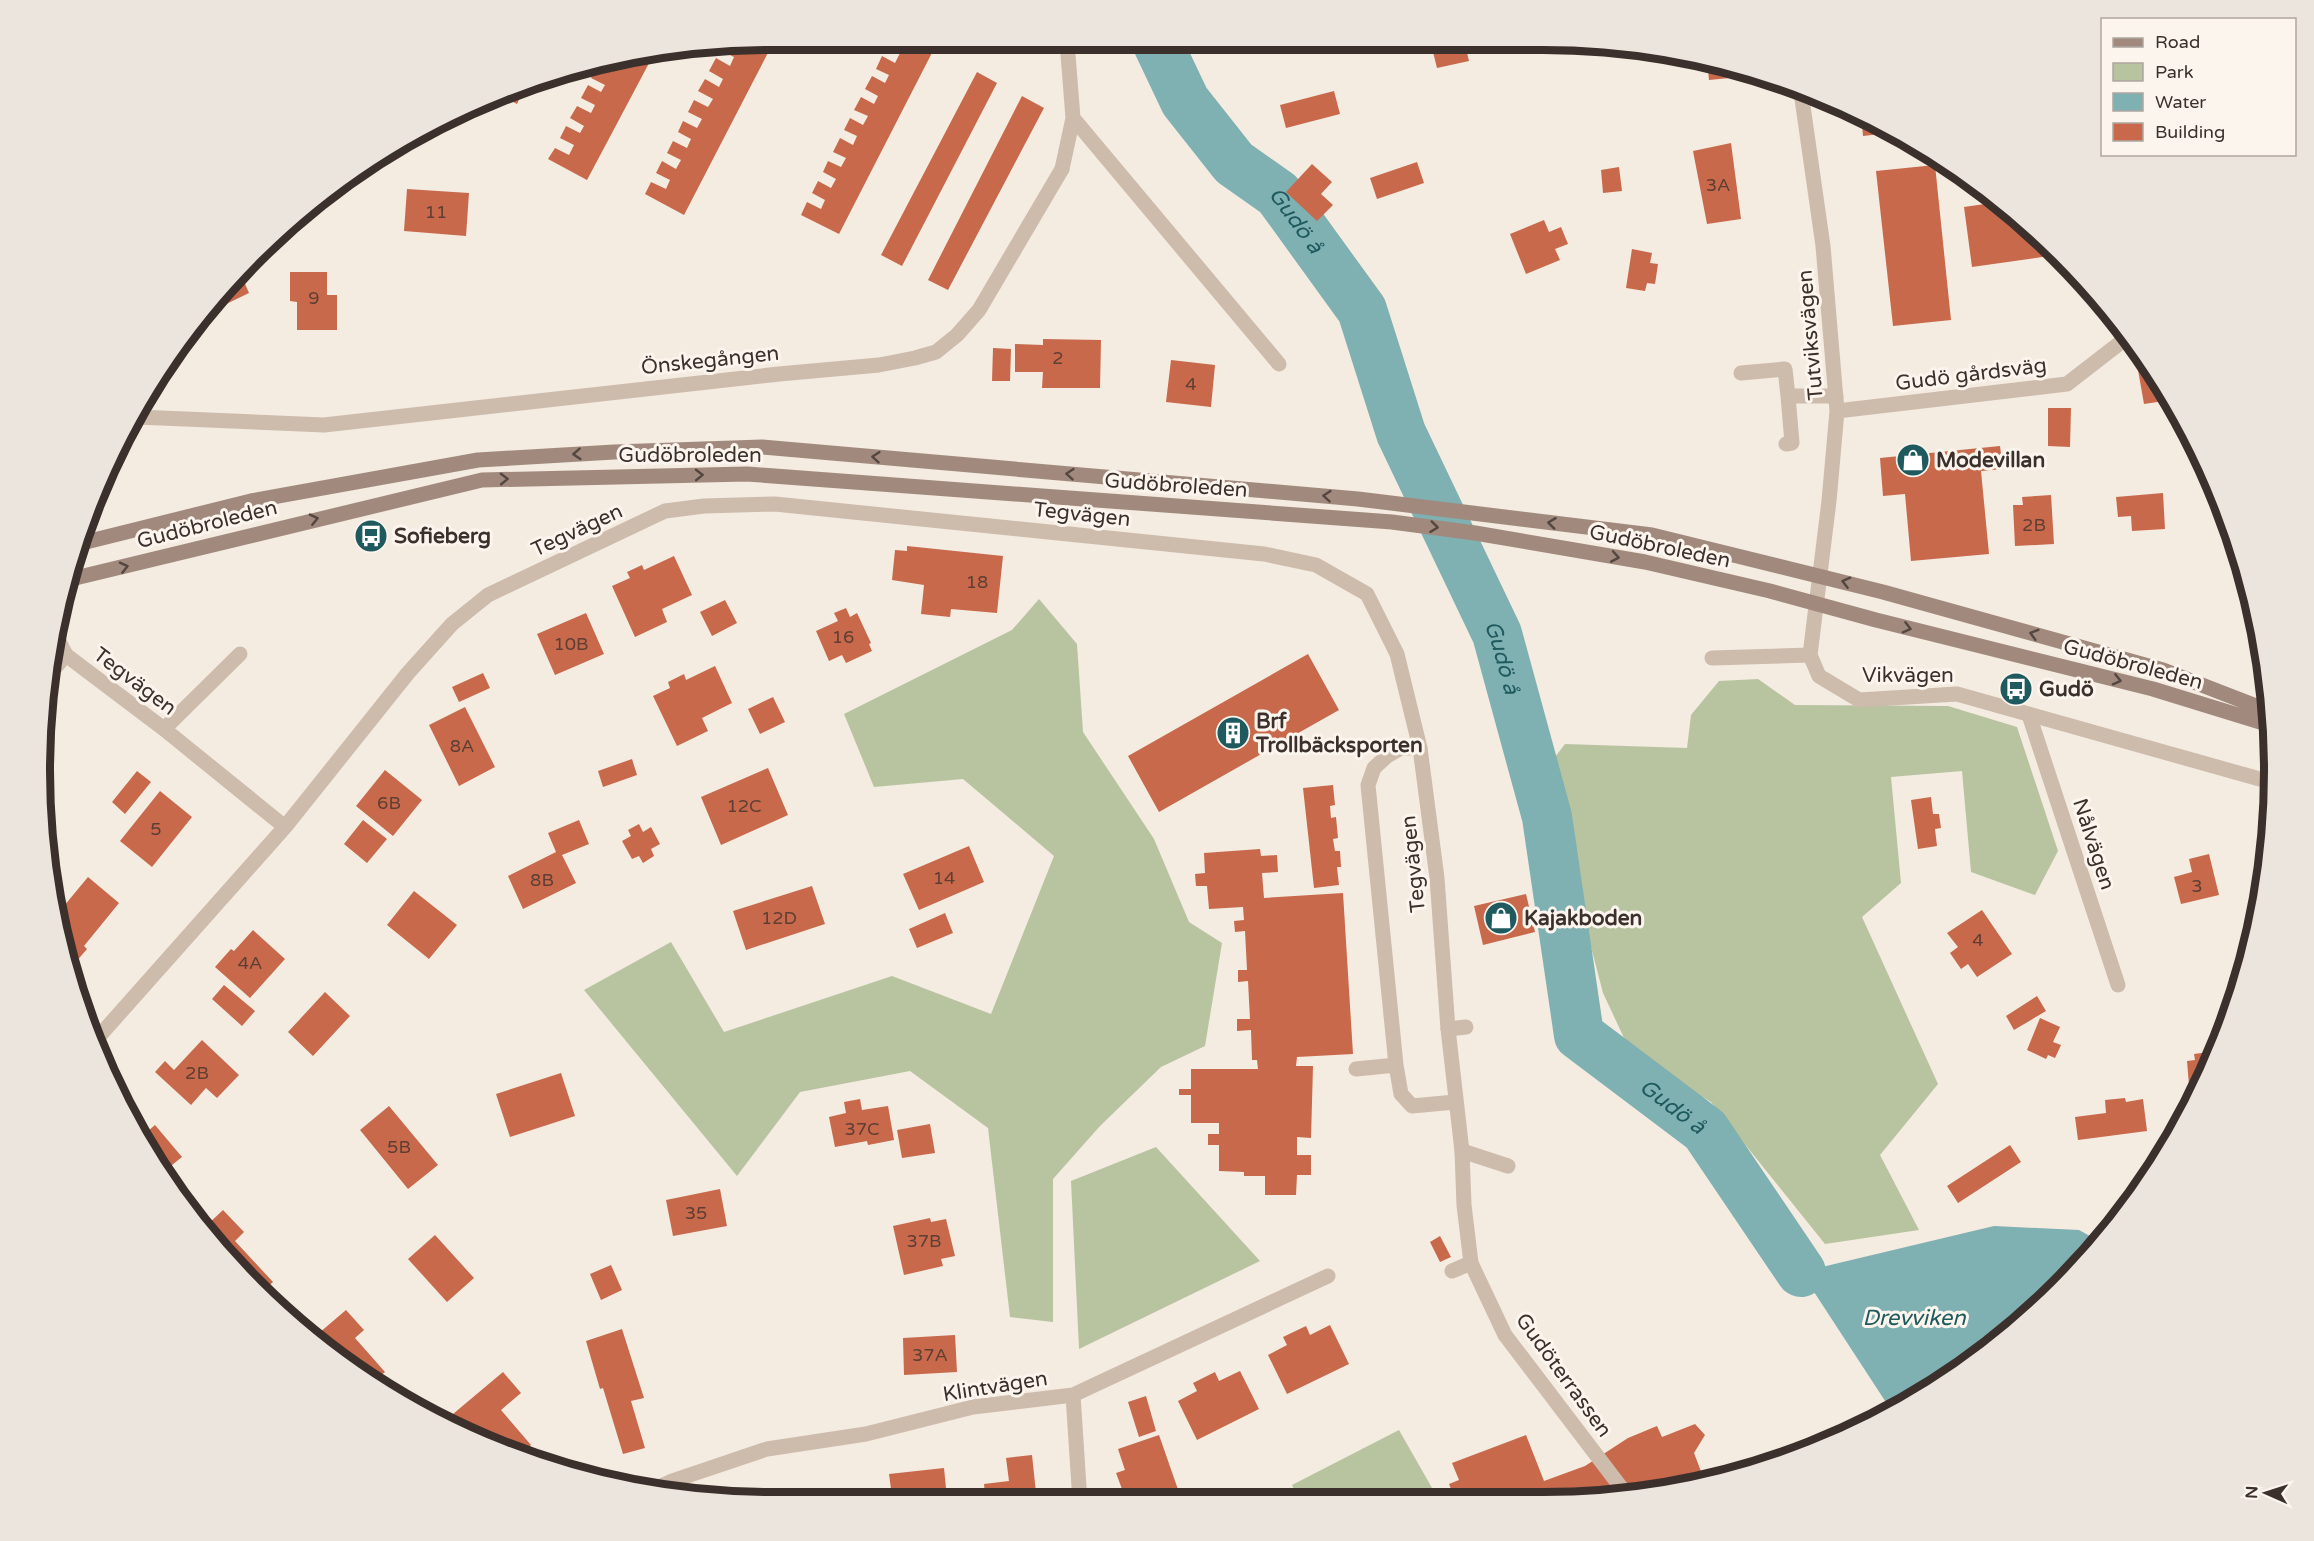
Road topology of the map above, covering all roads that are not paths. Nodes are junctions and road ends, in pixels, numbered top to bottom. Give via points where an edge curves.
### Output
1 (1068, 50) edge
2 (1802, 98) edge
3 (1073, 118) junction
4 (2122, 341) edge
5 (1279, 364) dead end
6 (1741, 373) dead end
7 (1788, 396) junction
8 (1837, 404) junction
9 (142, 417) edge
10 (1786, 444) dead end
11 (87, 542) edge
12 (1818, 575) junction
13 (76, 578) edge
14 (1815, 603) junction
15 (61, 645) edge
16 (240, 654) dead end
17 (1810, 655) junction
18 (66, 656) junction
19 (1712, 658) dead end
20 (58, 665) edge
21 (2261, 708) edge
22 (2030, 715) junction
23 (2263, 722) edge
24 (164, 729) junction
25 (1420, 748) junction
26 (2264, 780) edge
27 (285, 827) junction
28 (2118, 985) dead end
29 (1466, 1027) dead end
30 (1448, 1029) junction
31 (100, 1035) edge
32 (1396, 1065) junction
33 (1356, 1069) dead end
34 (1455, 1102) junction
35 (1462, 1151) junction
36 (1508, 1166) dead end
37 (1464, 1205) joint
38 (1471, 1263) junction
39 (1452, 1270) dead end
40 (1328, 1276) dead end
41 (1073, 1395) junction
42 (666, 1484) edge
43 (1621, 1487) edge
44 (1079, 1492) edge

1 - 3 street, Önskegången
2 - 8 street, Tutviksvägen via 1823,246
3 - 5 street
3 - 9 street, Önskegången via 1062,170 979,310 936,352 879,365 324,425
4 - 8 street, Gudö gårdsväg via 2067,384
6 - 7 street via 1785,369
7 - 8 street, Gudö gårdsväg
7 - 10 street via 1792,443
8 - 12 street, Tutviksvägen
12 -> 11 main road, Gudöbroleden via 1652,535 1386,502 762,447 478,460 251,501
12 - 14 street
21 -> 12 main road, Gudöbroleden via 2163,670
13 -> 14 main road, Gudöbroleden via 482,480 747,474 1392,522 1475,532 1645,562
14 - 17 street
14 -> 23 main road, Gudöbroleden via 2153,688
15 - 18 street, Tegvägen
16 - 24 street
17 - 19 street
17 - 22 street, Vikvägen via 1819,676 1859,700 1957,694
18 - 20 street
18 - 24 street, Tegvägen
22 - 26 street, Vikvägen
22 - 28 street, Nålvägen
24 - 27 street, Tegvägen
25 - 27 street, Tegvägen via 1397,654 1367,594 1316,565 1264,554 775,504 704,506 666,511 488,595 452,624 408,673
25 - 30 street, Tegvägen via 1437,878
25 - 32 street via 1401,748 1387,756 1374,768 1368,785
27 - 31 street, Tegvägen
29 - 30 street
30 - 34 street, Tegvägen
32 - 33 street
32 - 34 street via 1401,1094 1412,1106
34 - 35 street, Tegvägen
35 - 36 street
35 - 37 street, Tegvägen
37 - 38 street, Gudöterrassen
38 - 39 street
38 - 43 street, Gudöterrassen via 1505,1335
40 - 41 street, Klintvägen
41 - 42 street, Klintvägen via 973,1407 866,1434 767,1449
41 - 44 street

